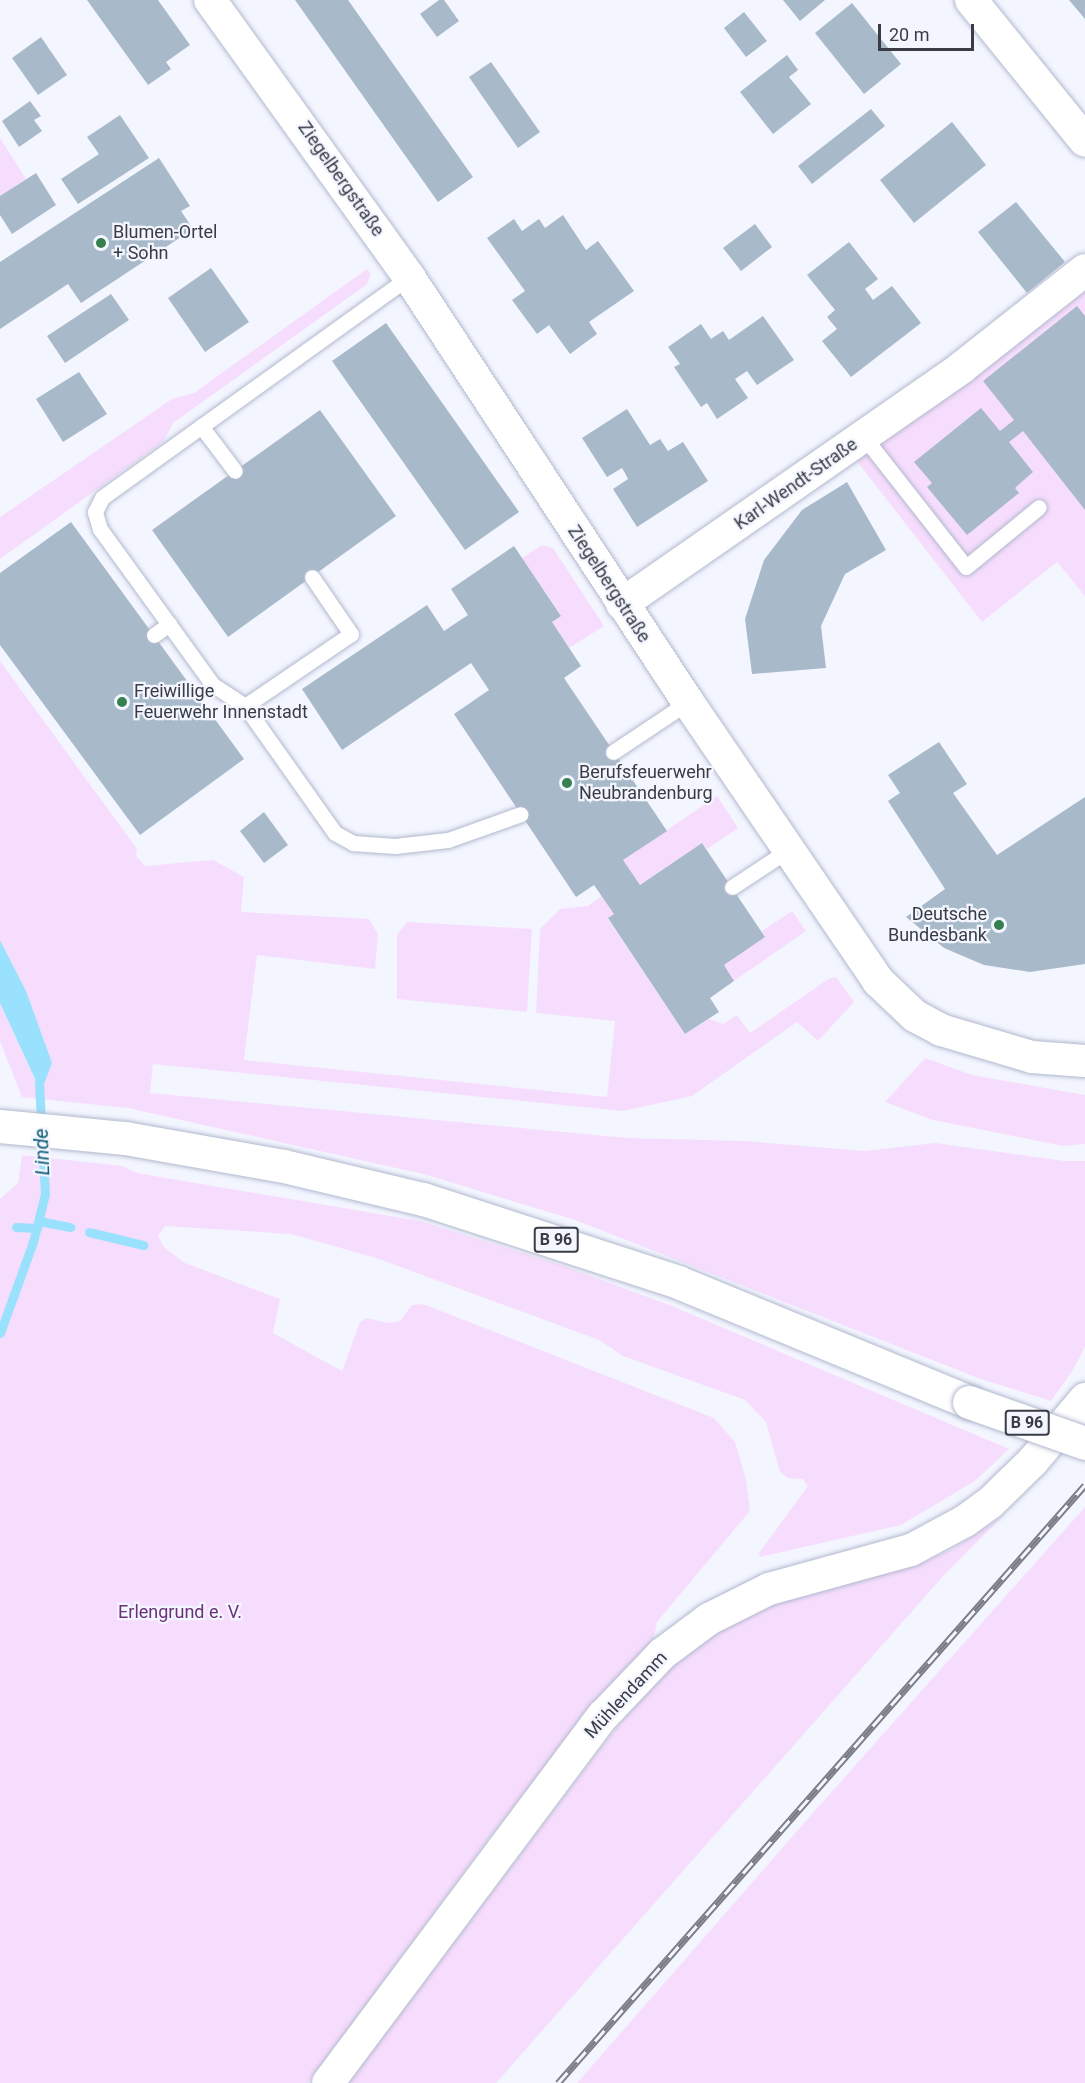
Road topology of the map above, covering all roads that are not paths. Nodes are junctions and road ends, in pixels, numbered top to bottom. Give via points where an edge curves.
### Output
1 (210, 0) edge
2 (971, 0) edge
3 (1085, 141) edge
4 (1085, 270) edge
5 (409, 277) junction
6 (201, 426) junction
7 (864, 437) junction
8 (235, 471) dead end
9 (1039, 507) dead end
10 (312, 576) dead end
11 (622, 604) junction
12 (169, 624) junction
13 (154, 635) dead end
14 (687, 702) junction
15 (245, 706) junction
16 (613, 752) dead end
17 (521, 814) dead end
18 (788, 850) junction
19 (732, 887) dead end
20 (1085, 1061) edge
21 (0, 1126) edge
22 (1085, 1399) edge
23 (1085, 1443) edge
24 (328, 2083) edge

1 - 5 street, Ziegelbergstraße
2 - 3 street
4 - 7 street, Karl-Wendt-Straße via 969,362
5 - 6 lane
5 - 11 street, Ziegelbergstraße
6 - 8 lane
6 - 12 lane via 102,498 95,512 100,529
7 - 9 lane via 966,567
7 - 11 street, Karl-Wendt-Straße
10 - 15 lane via 351,634
11 - 14 street, Ziegelbergstraße
12 - 13 lane
12 - 15 lane via 213,685
14 - 16 lane
14 - 18 street, Ziegelbergstraße
15 - 17 lane via 335,833 353,843 395,846 448,840
18 - 19 lane
18 - 20 street, Ziegelbergstraße via 878,981 915,1016 979,1044 1032,1057
21 - 23 main road, B 96, bridge via 125,1138 284,1166 423,1198 678,1282 969,1402
22 - 24 street, Mühlendamm via 1033,1461 990,1503 965,1521 911,1550 770,1588 709,1620 662,1654 603,1716

